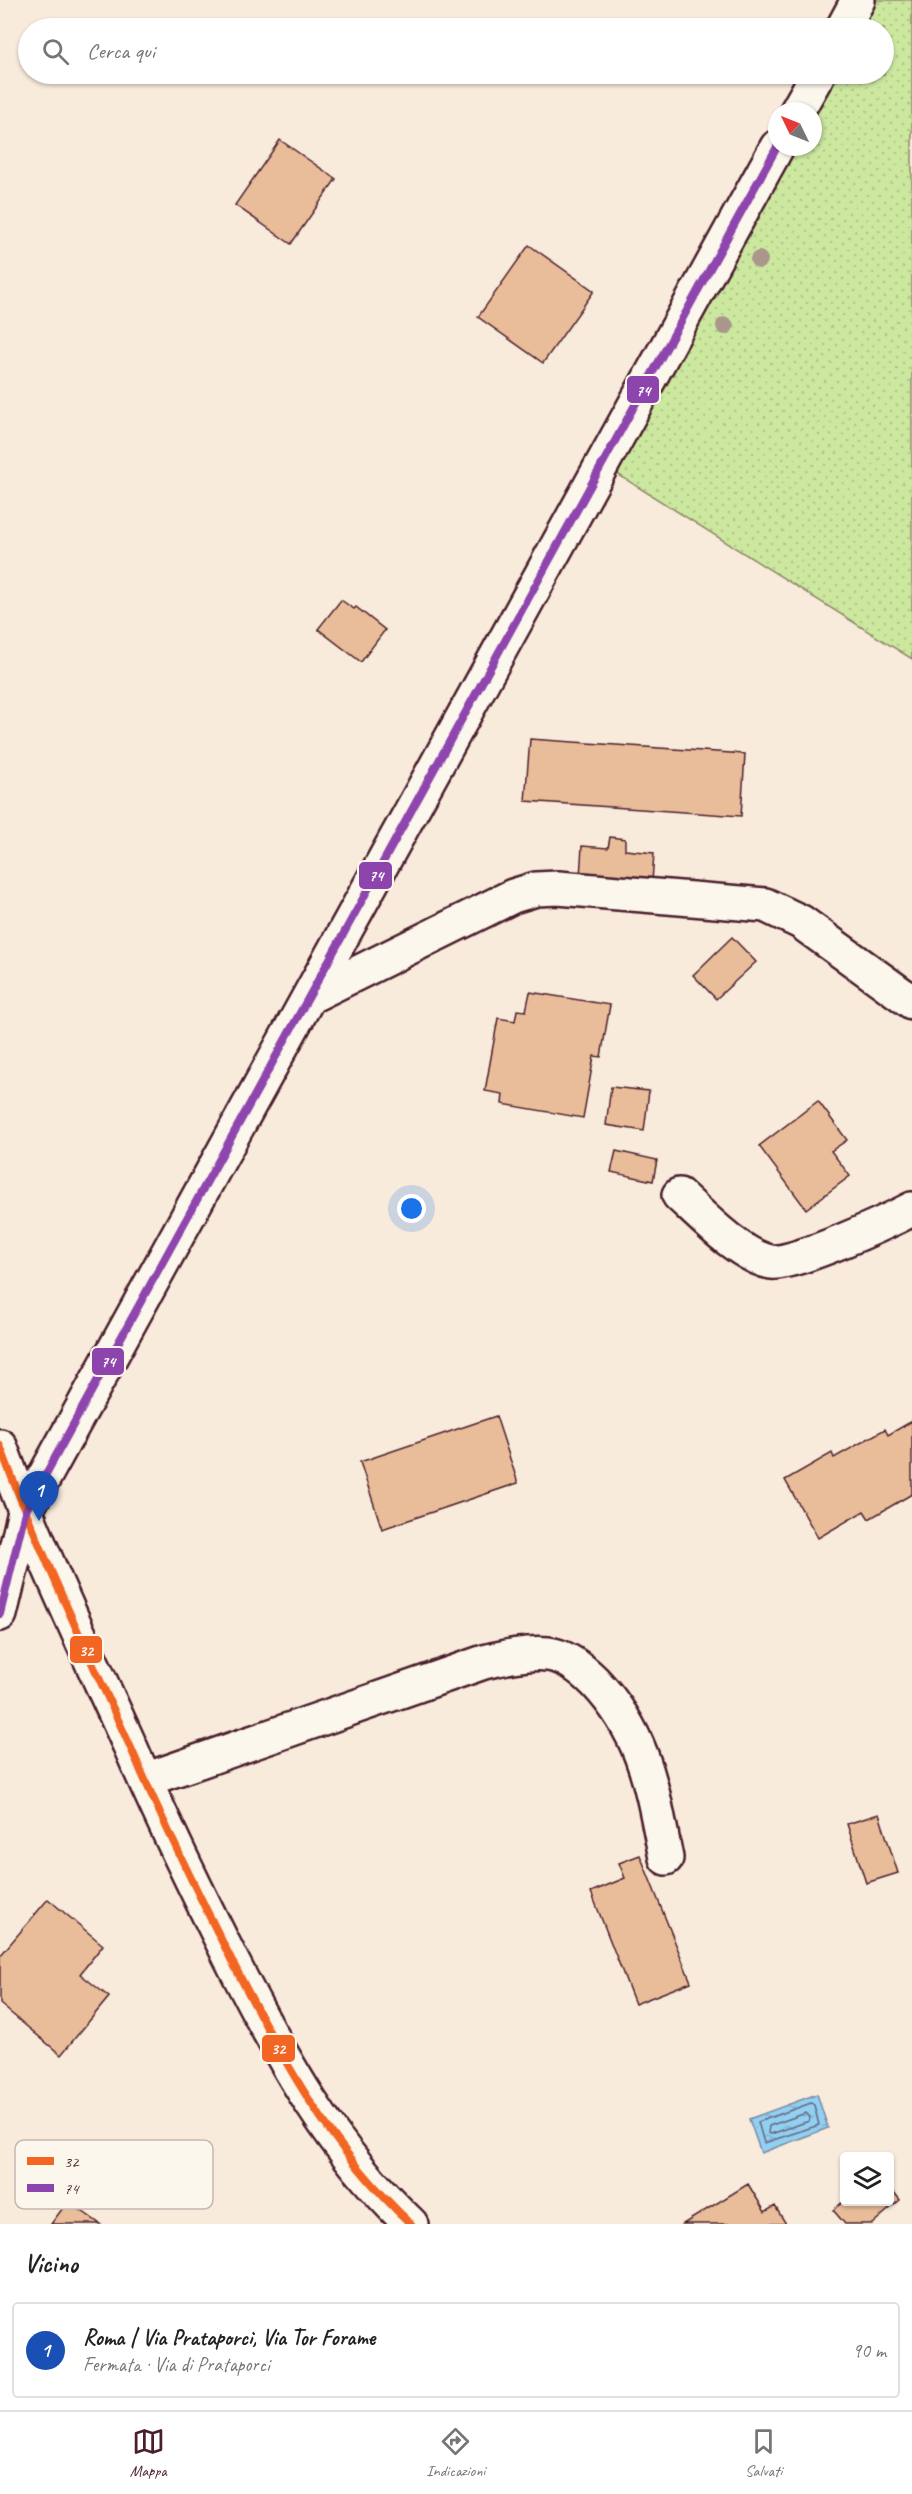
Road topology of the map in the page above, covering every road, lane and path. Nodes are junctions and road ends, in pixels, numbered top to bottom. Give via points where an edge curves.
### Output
1 (858, 0) edge
2 (848, 18) edge
3 (812, 84) edge
4 (802, 102) edge
5 (772, 156) edge
6 (309, 997) junction
7 (912, 1002) edge
8 (679, 1195) dead end
9 (912, 1209) edge
10 (0, 1446) edge
11 (25, 1512) junction
12 (0, 1614) edge
13 (145, 1780) junction
14 (666, 1858) dead end
15 (411, 2224) edge

1 - 2 street
3 - 4 street
5 - 6 street
6 - 7 street via 503,901 547,888 765,904 801,922
6 - 11 street
8 - 9 street via 722,1233 770,1262 800,1256
10 - 11 street
11 - 12 street
11 - 13 street
13 - 14 street via 484,1662 511,1655 550,1654 568,1660 588,1674 637,1741 648,1771
13 - 15 street via 190,1879 303,2094 348,2158

